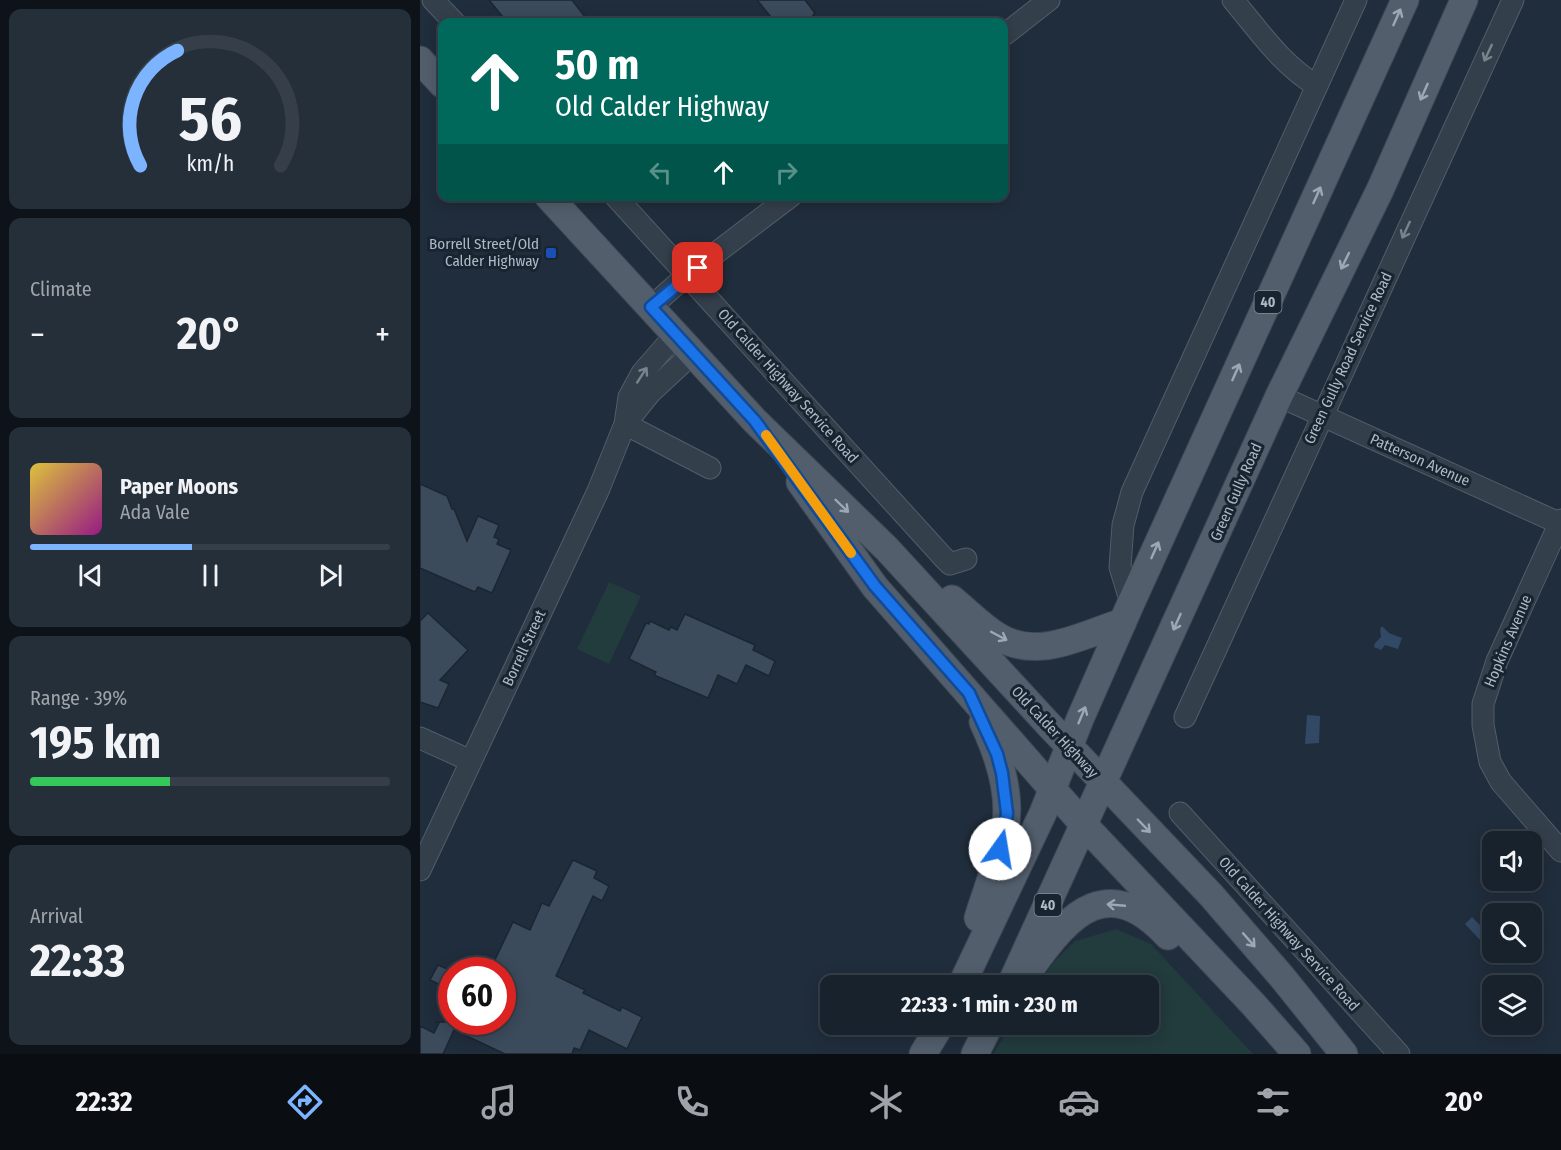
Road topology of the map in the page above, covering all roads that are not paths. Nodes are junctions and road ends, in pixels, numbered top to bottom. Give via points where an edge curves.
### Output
1 (433, 0) edge
2 (1049, 0) edge
3 (1233, 0) edge
4 (1356, 0) edge
5 (1405, 0) edge
6 (1464, 0) edge
7 (1512, 0) edge
8 (450, 18) edge
9 (1008, 32) edge
10 (420, 60) edge
11 (438, 80) edge
12 (1317, 86) junction
13 (553, 201) edge
14 (620, 201) edge
15 (784, 201) edge
16 (687, 276) junction
17 (651, 307) junction
18 (684, 343) junction
19 (1279, 396) junction
20 (1321, 415) junction
21 (755, 421) junction
22 (624, 424) junction
23 (710, 468) dead end
24 (1560, 523) edge
25 (887, 549) junction
26 (966, 559) dead end
27 (1127, 613) junction
28 (969, 693) junction
29 (1185, 717) dead end
30 (420, 738) edge
31 (1070, 746) junction
32 (471, 761) junction
33 (1103, 784) junction
34 (1053, 789) junction
35 (1180, 813) dead end
36 (1084, 825) junction
37 (1561, 851) edge
38 (420, 870) edge
39 (963, 975) edge
40 (965, 975) edge
41 (1015, 975) edge
42 (1027, 975) edge
43 (934, 1035) edge
44 (923, 1054) edge
45 (1281, 1054) edge
46 (1297, 1054) edge
47 (1344, 1054) edge
48 (1399, 1054) edge

1 - 8 street
2 - 9 street
3 - 12 street via 1283,61
4 - 12 street
27 -> 5 main road, 40
6 -> 19 main road, Green Gully Road / 40 via 1380,190
7 -> 20 street, Green Gully Road Service Road
10 - 11 main road
12 - 27 street via 1132,492 1123,525 1120,567
13 - 17 main road, Old Calder Highway
14 - 16 street, Old Calder Highway Service Road
15 - 16 street
16 - 17 street
16 - 26 street, Old Calder Highway Service Road via 943,557 950,564
17 - 18 main road, Old Calder Highway
18 - 21 main road, Old Calder Highway
18 - 22 street, Borrell Street
19 - 20 street, Patterson Avenue
19 -> 33 main road, Green Gully Road / 40
20 - 24 street, Patterson Avenue
20 - 29 street, Green Gully Road Service Road
21 -> 25 main road, Old Calder Highway
21 - 28 main road, Old Calder Highway via 875,586
22 - 23 street
22 - 32 street, Borrell Street via 598,491
24 - 37 street, Hopkins Avenue via 1497,662 1483,704 1483,724 1490,762 1501,782
25 -> 27 main road via 990,631 1018,644 1036,648 1059,644
25 - 31 main road, Old Calder Highway
31 -> 27 main road, 40
28 - 34 main road, Old Calder Highway
28 - 39 main road via 997,754 1007,813
30 - 32 street
31 - 33 main road, Old Calder Highway
31 - 34 main road, 40
32 - 38 street, Borrell Street
33 - 36 main road, Green Gully Road / 40
33 -> 47 main road, Old Calder Highway via 1211,895
34 - 36 main road, Old Calder Highway
34 - 40 main road, 40
35 - 48 street, Old Calder Highway Service Road
36 - 41 main road, Green Gully Road / 40
36 - 46 main road, Old Calder Highway
45 -> 42 main road via 1148,916 1131,907 1102,904 1080,913 1050,942
43 - 44 main road

